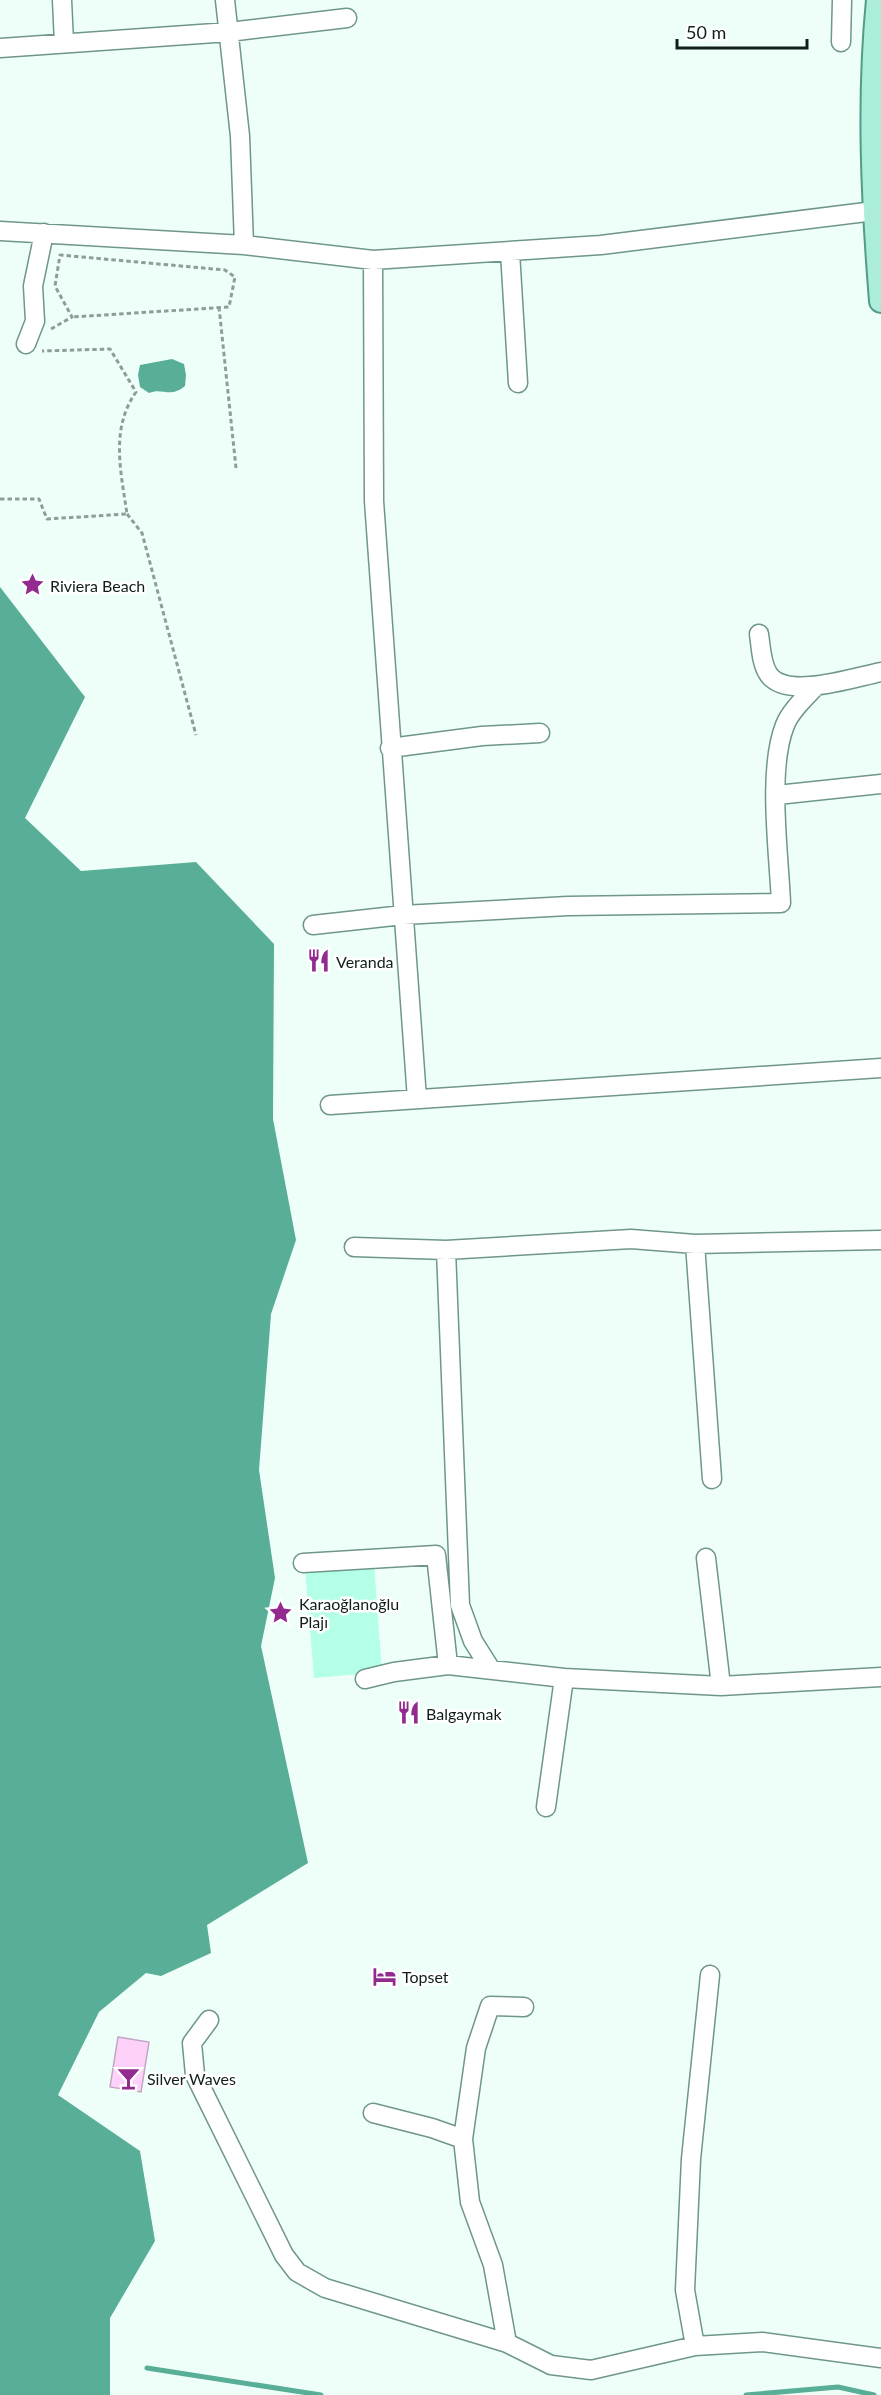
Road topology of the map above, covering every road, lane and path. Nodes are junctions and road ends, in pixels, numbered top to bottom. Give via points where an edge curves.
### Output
1 (62, 0) edge
2 (225, 0) edge
3 (842, 0) edge
4 (878, 0) edge
5 (347, 18) dead end
6 (229, 32) junction
7 (841, 42) dead end
8 (64, 43) junction
9 (0, 48) edge
10 (876, 102) edge
11 (874, 211) junction
12 (0, 231) edge
13 (44, 234) junction
14 (244, 245) junction
15 (510, 252) junction
16 (373, 260) junction
17 (881, 301) edge
18 (219, 307) junction
19 (72, 317) junction
20 (47, 332) dead end
21 (34, 348) joint
22 (518, 383) dead end
23 (236, 468) dead end
24 (0, 499) edge
25 (127, 514) junction
26 (759, 634) dead end
27 (881, 672) edge
28 (816, 686) junction
29 (540, 733) dead end
30 (196, 735) dead end
31 (390, 748) junction
32 (881, 784) edge
33 (777, 795) junction
34 (403, 915) junction
35 (313, 925) dead end
36 (881, 1068) edge
37 (417, 1099) junction
38 (330, 1105) dead end
39 (881, 1240) edge
40 (695, 1244) junction
41 (354, 1247) dead end
42 (446, 1250) junction
43 (712, 1479) dead end
44 (706, 1558) dead end
45 (303, 1563) dead end
46 (448, 1665) junction
47 (490, 1668) junction
48 (881, 1677) edge
49 (564, 1678) junction
50 (364, 1679) dead end
51 (721, 1686) junction
52 (546, 1807) dead end
53 (710, 1975) dead end
54 (524, 2007) dead end
55 (209, 2020) dead end
56 (373, 2113) dead end
57 (463, 2139) junction
58 (507, 2343) junction
59 (695, 2346) junction
60 (881, 2358) edge

1 - 8 street
2 - 6 street
3 - 7 street
4 - 10 main road
5 - 6 street
6 - 8 street
6 - 14 street via 240,136
8 - 9 street
10 - 11 main road
11 - 15 street via 601,245
11 - 17 main road
12 - 13 street
13 - 14 street
13 - 21 street via 33,286
14 - 16 street
15 - 16 street
15 - 22 street
16 - 31 street via 374,501
18 - 19 path
18 - 19 path via 229,307 235,277 225,270 60,255 55,286
18 - 23 path
19 - 20 path
21 - 25 path via 110,349 136,392 126,405 118,450
24 - 25 path via 39,499 47,519
25 - 30 path via 142,533
26 - 28 street via 765,665 772,677 785,684
27 - 28 street
28 - 33 street via 786,723 778,754
29 - 31 street
31 - 34 street
32 - 33 street
33 - 34 street via 781,903 568,906
34 - 35 street
34 - 37 street
36 - 37 street
37 - 38 street
39 - 40 street
40 - 42 street via 631,1239
40 - 43 street
41 - 42 street
42 - 47 street via 460,1605 473,1641
44 - 51 street
45 - 46 street via 436,1555
46 - 47 street
46 - 50 street
47 - 49 street
48 - 51 street
49 - 51 street
49 - 52 street
53 - 59 street via 691,2159 685,2290
54 - 57 street via 490,2006 476,2048
55 - 58 street via 192,2043 195,2075 284,2255 297,2272 325,2288
56 - 57 street
57 - 58 street via 470,2202 493,2265
58 - 59 street via 551,2365 591,2370
59 - 60 street via 762,2342

